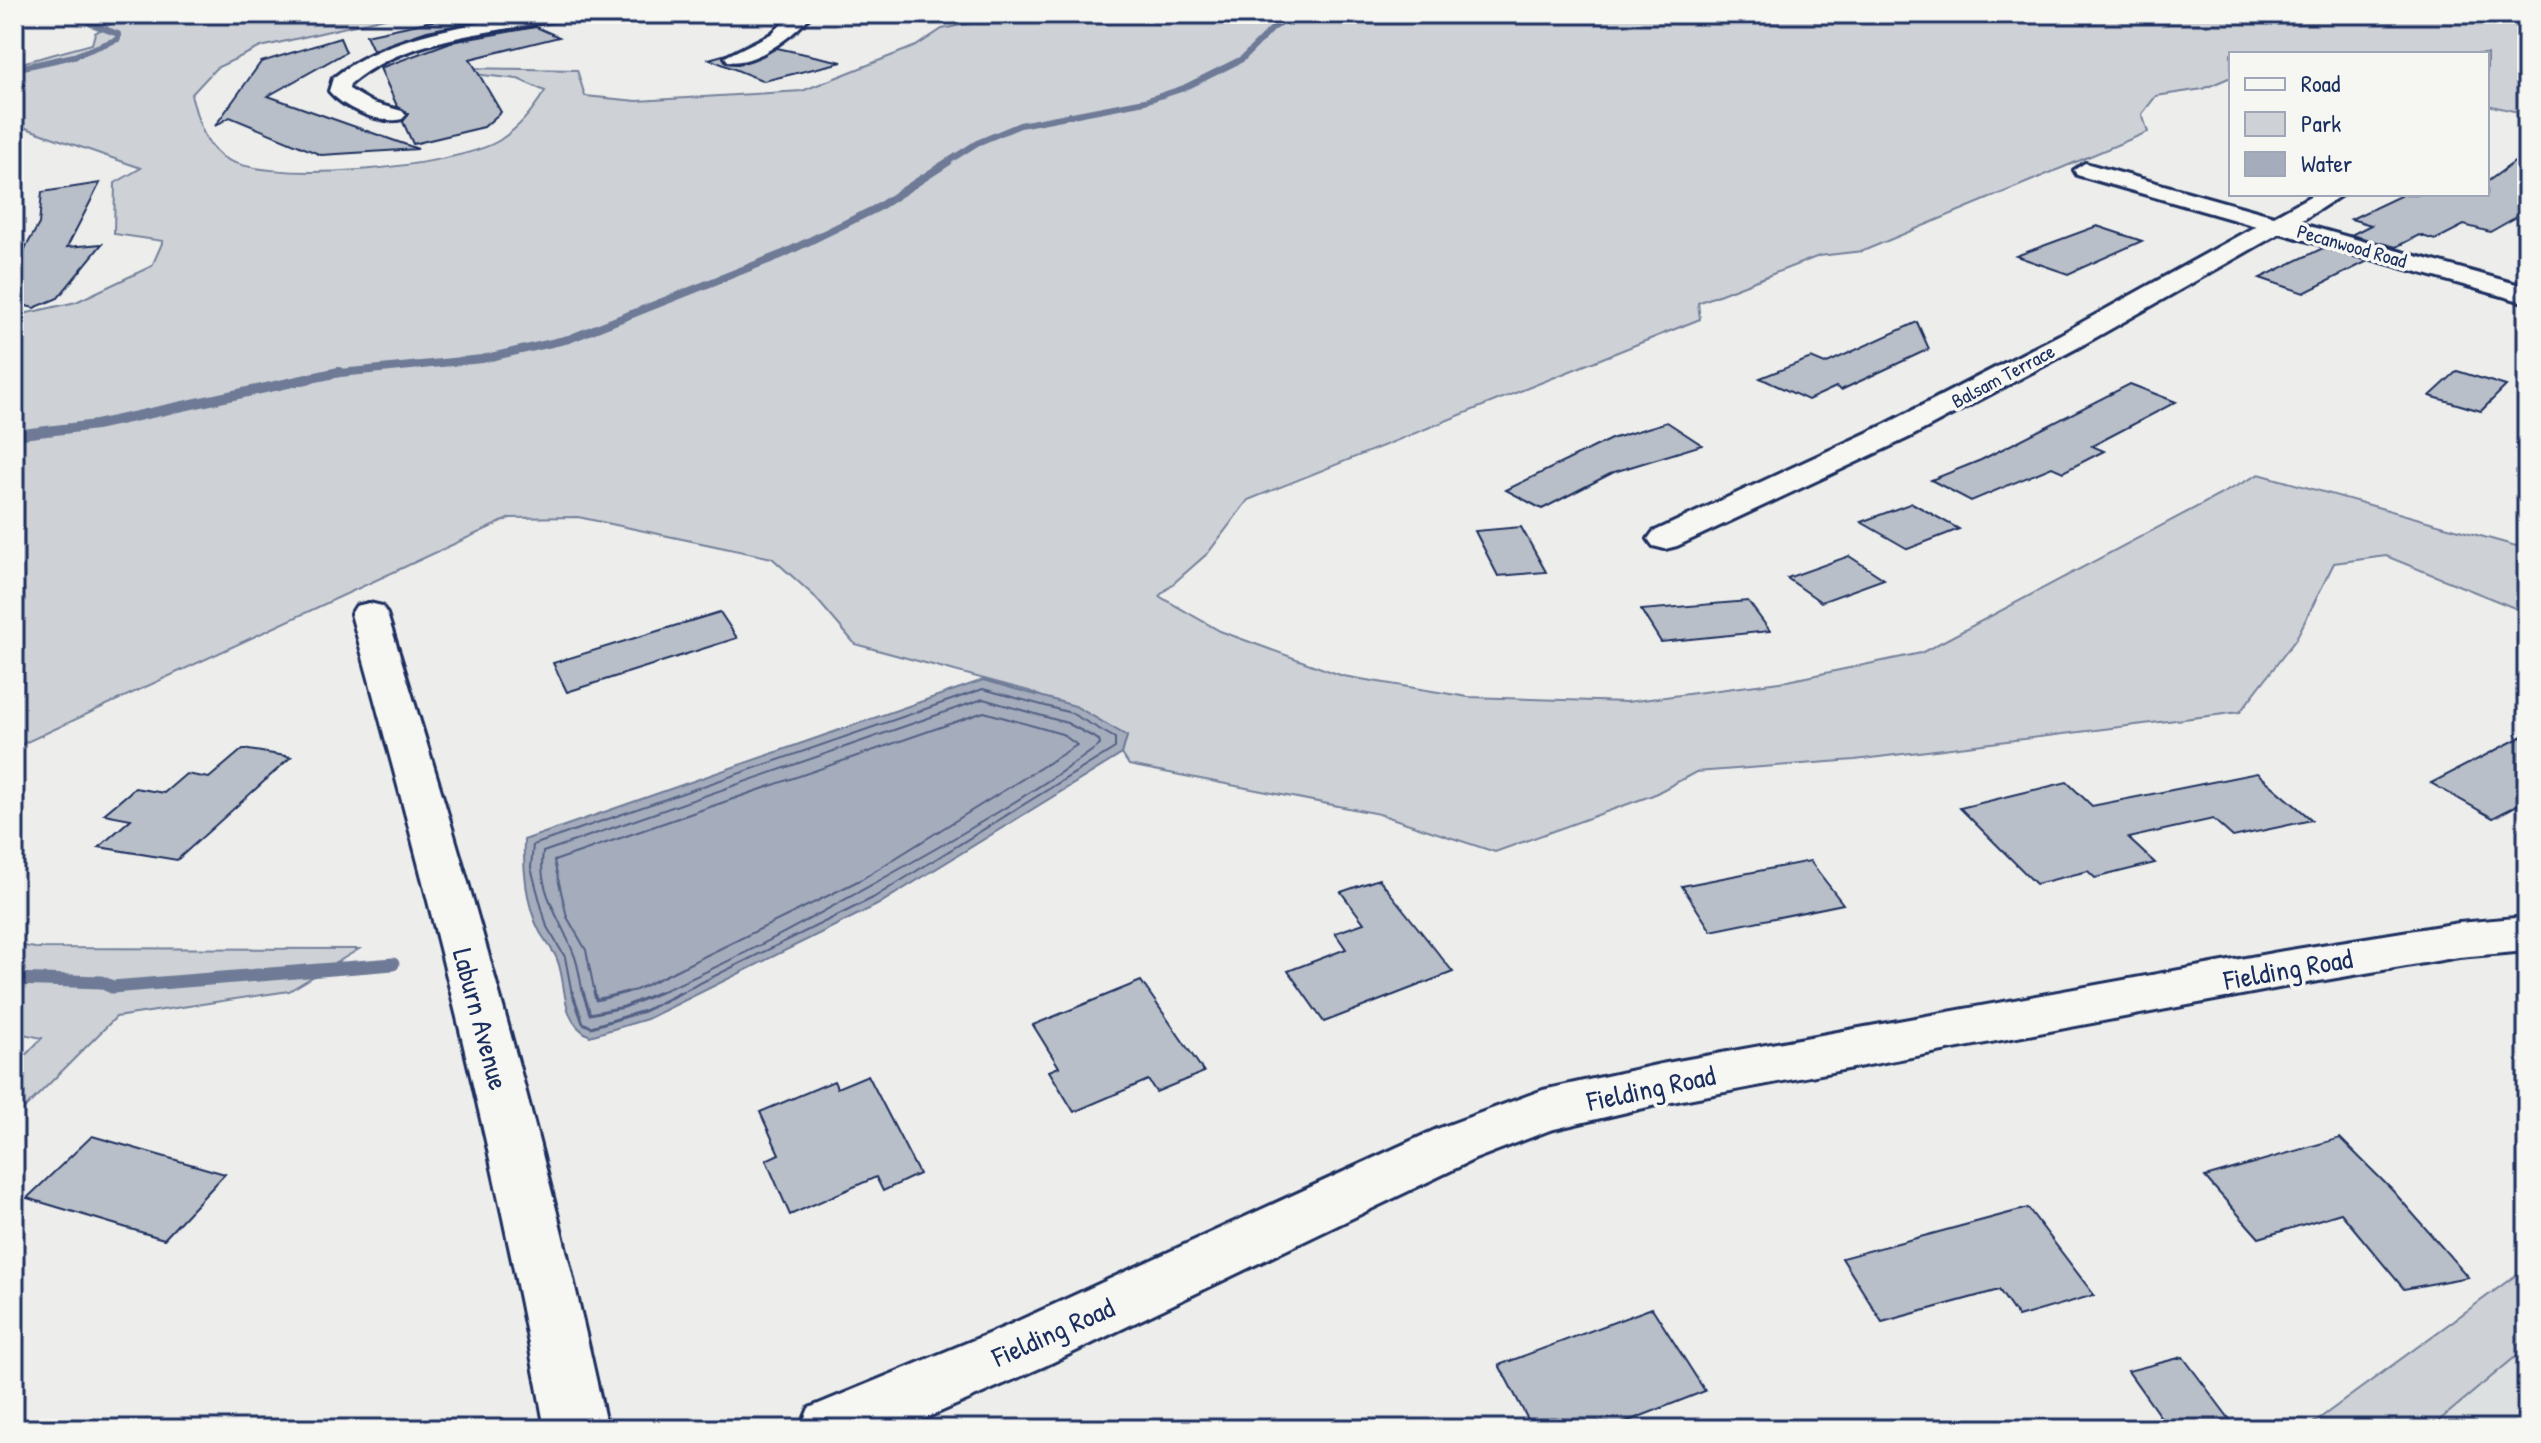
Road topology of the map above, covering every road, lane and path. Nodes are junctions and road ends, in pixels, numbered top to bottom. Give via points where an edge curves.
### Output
1 (562, 14) edge
2 (803, 14) edge
3 (735, 57) dead end
4 (395, 115) dead end
5 (2085, 170) dead end
6 (2327, 196) edge
7 (2276, 224) junction
8 (2527, 295) edge
9 (1665, 539) dead end
10 (369, 614) dead end
11 (2527, 934) edge
12 (576, 1429) edge
13 (831, 1429) edge

1 - 4 street via 397,50 362,64 340,82 339,91 346,98
2 - 3 street via 778,38
5 - 7 street, Pecanwood Road
6 - 7 street, Balsam Terrace
7 - 8 street, Pecanwood Road
7 - 9 street, Balsam Terrace via 1897,431
10 - 12 street, Laburn Avenue via 494,1064 552,1299
11 - 13 street, Fielding Road via 2459,940 2253,975 1661,1084 1543,1111 1456,1144 1026,1346

